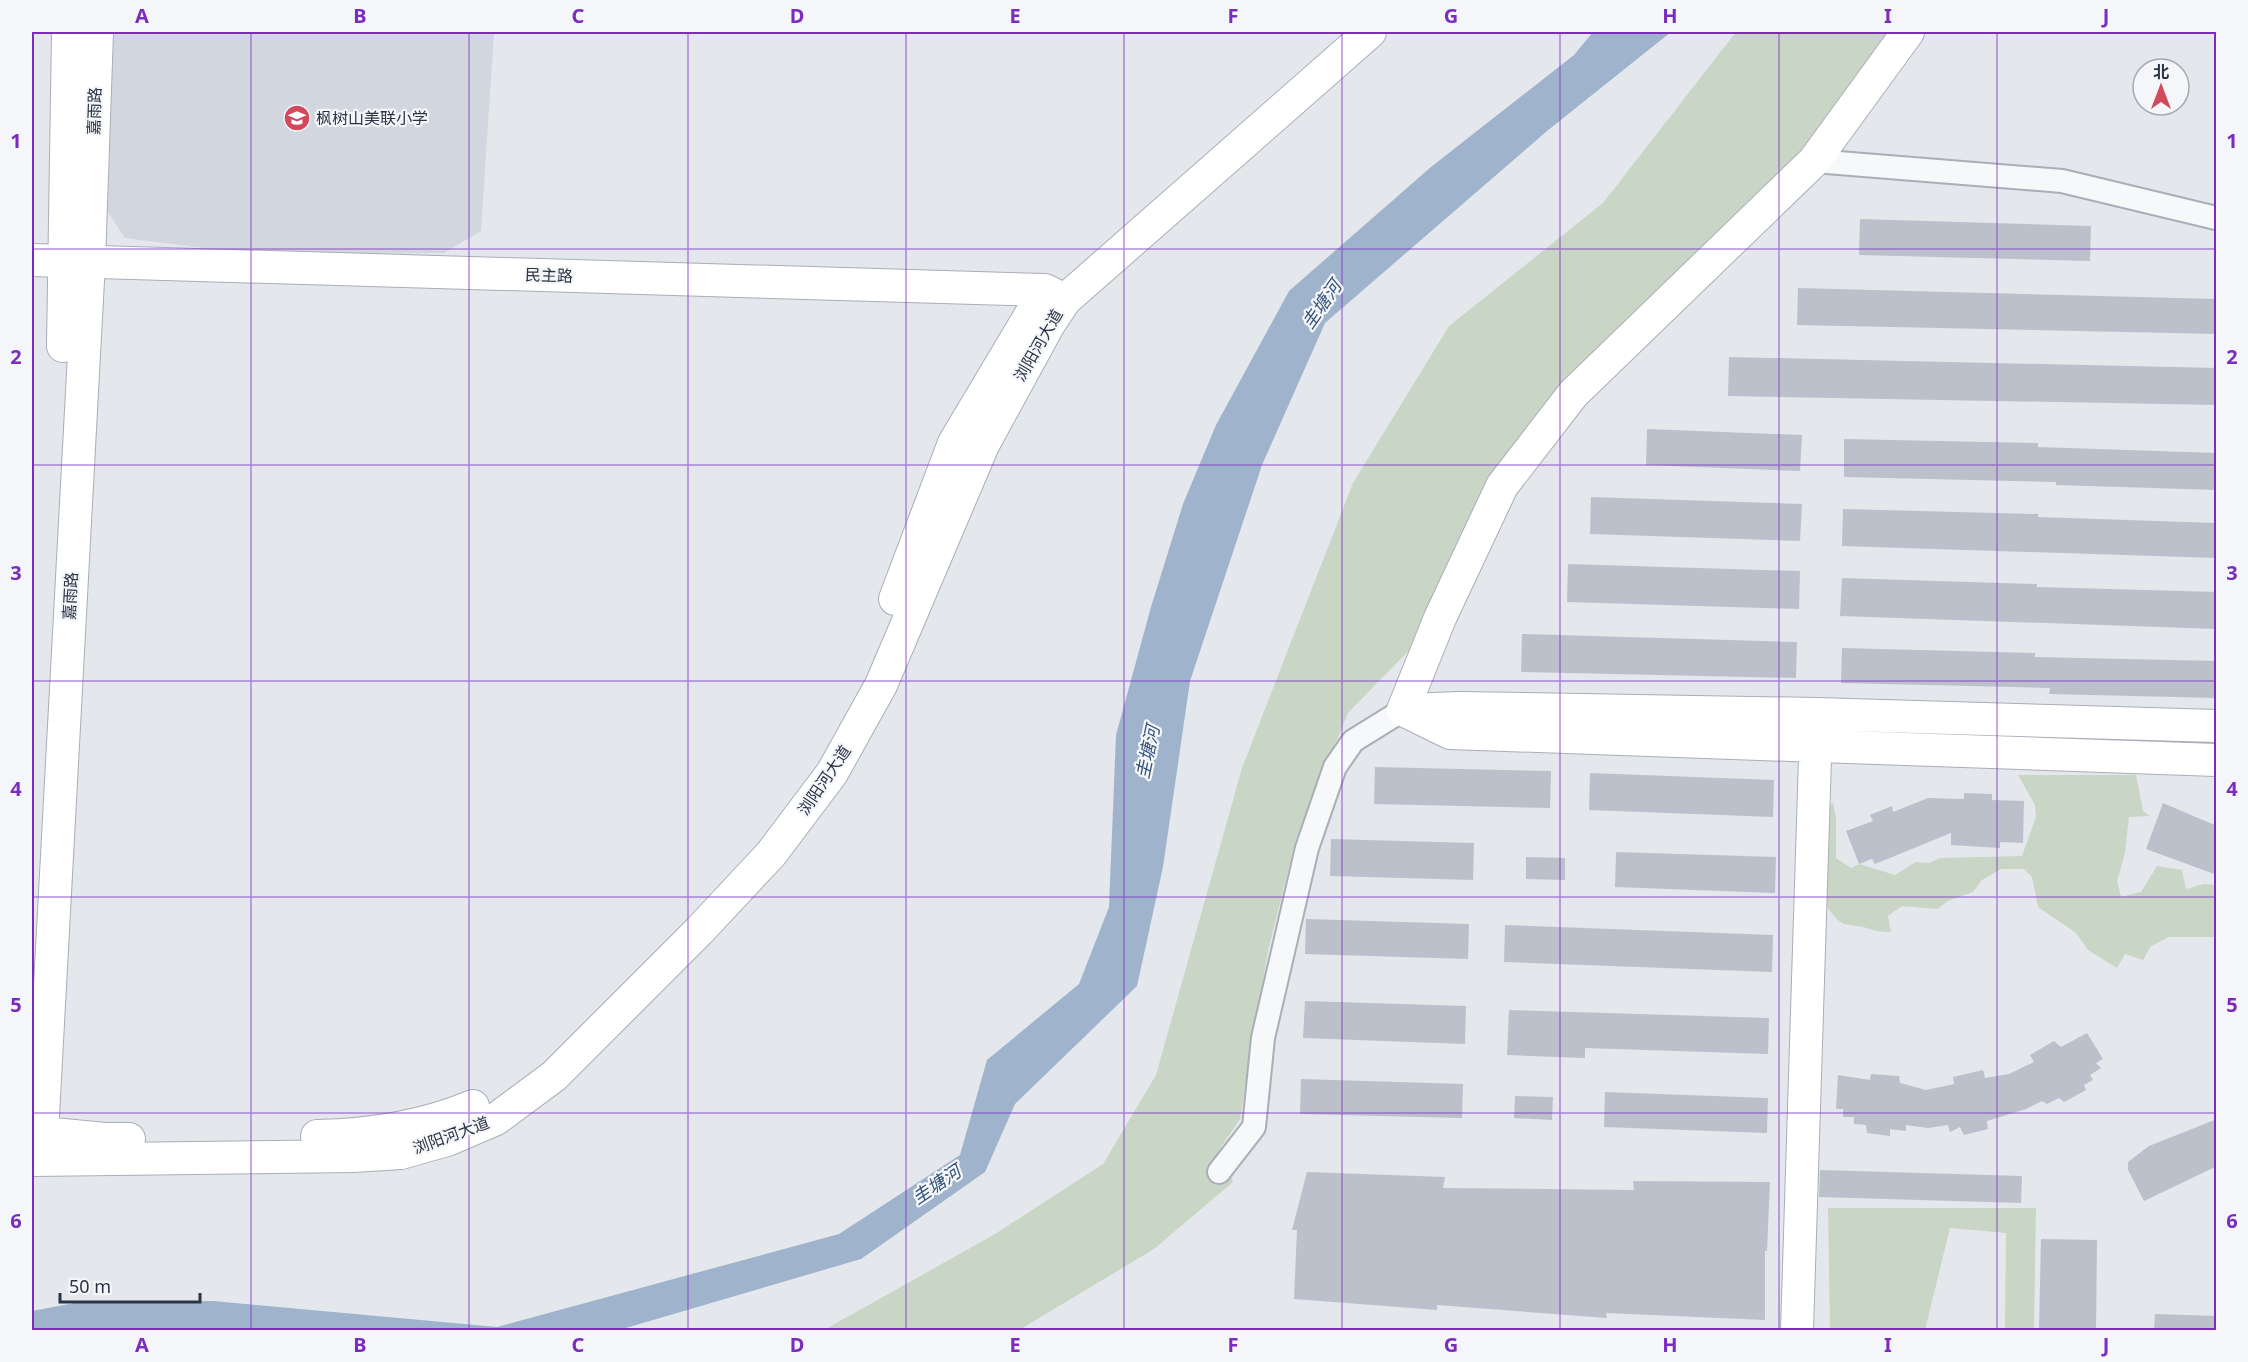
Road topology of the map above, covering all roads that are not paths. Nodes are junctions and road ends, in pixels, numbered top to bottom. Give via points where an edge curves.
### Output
1 (68, 32) edge
2 (97, 32) edge
3 (1336, 32) edge
4 (1370, 32) edge
5 (1908, 32) edge
6 (1814, 161) junction
7 (2217, 218) edge
8 (32, 260) edge
9 (77, 271) junction
10 (32, 281) edge
11 (1048, 306) junction
12 (1403, 710) junction
13 (1817, 714) junction
14 (2217, 726) edge
15 (1815, 746) junction
16 (2217, 760) edge
17 (32, 964) edge
18 (36, 1146) edge
19 (1219, 1172) dead end
20 (1797, 1330) edge

1 - 9 main road, 嘉雨路
2 - 9 main road, 嘉雨路
3 - 11 main road, 浏阳河大道 via 1075,268
4 - 11 main road, 浏阳河大道
5 - 6 main road
6 - 7 street via 2062,181
6 - 12 main road via 1573,394 1502,486 1440,618
8 - 9 main road, 民主路
9 - 10 main road, 民主路
9 - 11 main road, 民主路
9 - 17 main road, 嘉雨路 via 51,602
9 - 18 main road, 嘉雨路
11 - 18 main road, 浏阳河大道 via 982,445 881,685 832,773 771,854 555,1076 496,1119 447,1140 401,1153 353,1156
12 - 13 main road
12 - 15 main road via 1450,733
12 - 19 street via 1353,741 1335,767 1307,848 1263,1038 1254,1127
13 - 14 main road
13 - 15 main road
15 - 16 main road
15 - 20 main road

